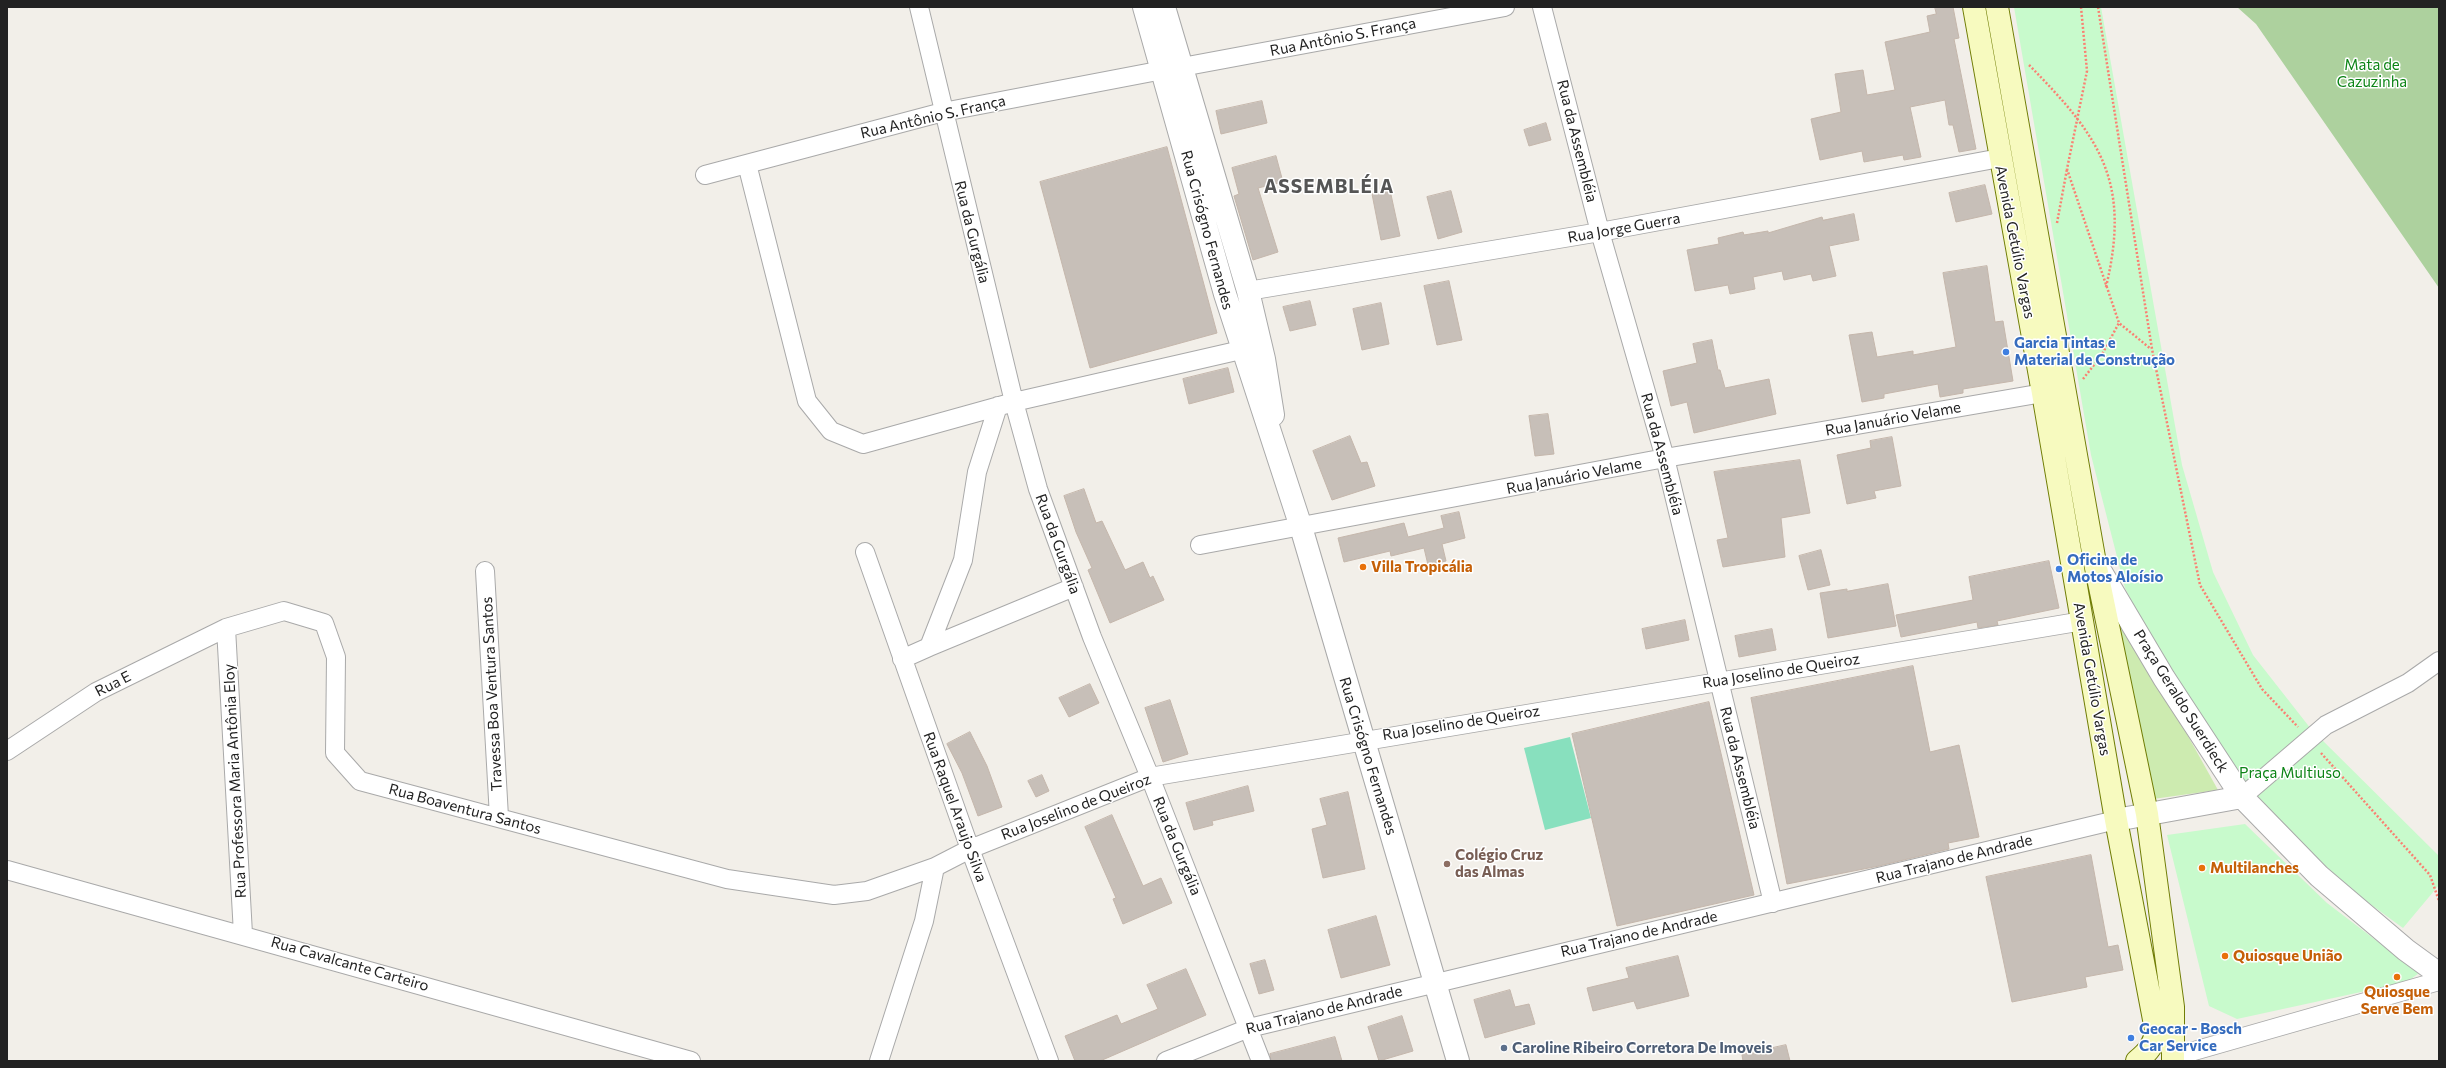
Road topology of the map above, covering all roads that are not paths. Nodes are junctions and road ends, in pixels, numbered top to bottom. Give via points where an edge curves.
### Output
1 (919, 7) edge
2 (1144, 7) edge
3 (1164, 7) edge
4 (1505, 7) edge
5 (1542, 7) edge
6 (1974, 7) edge
7 (1997, 7) edge
8 (1173, 69) junction
9 (943, 112) junction
10 (2000, 158) junction
11 (747, 164) junction
12 (705, 175) dead end
13 (1600, 232) junction
14 (1248, 291) junction
15 (1241, 350) junction
16 (2043, 393) junction
17 (1006, 404) junction
18 (1276, 450) junction
19 (1665, 458) junction
20 (1301, 527) junction
21 (1200, 545) dead end
22 (865, 552) dead end
23 (2095, 563) junction
24 (485, 571) dead end
25 (1074, 587) junction
26 (2083, 621) junction
27 (226, 628) junction
28 (929, 647) junction
29 (902, 659) junction
30 (2439, 661) edge
31 (1719, 681) junction
32 (1362, 740) junction
33 (7, 752) edge
34 (1150, 777) junction
35 (2242, 797) junction
36 (2147, 814) junction
37 (499, 817) junction
38 (2116, 820) junction
39 (970, 849) junction
40 (935, 867) junction
41 (7, 870) edge
42 (834, 895) joint
43 (1773, 903) junction
44 (243, 934) junction
45 (2439, 974) edge
46 (2439, 980) edge
47 (1436, 982) junction
48 (1249, 1028) junction
49 (2173, 1059) edge
50 (691, 1061) edge
51 (879, 1061) edge
52 (1049, 1061) edge
53 (1166, 1061) edge
54 (1261, 1061) edge
55 (1458, 1061) edge
56 (2137, 1061) edge

1 - 9 street, Rua da Gurgália
2 - 8 street, Rua Crisógno Fernandes
3 - 8 street, Rua Crisógno Fernandes
4 - 8 street, Rua Antônio S. França
5 - 13 street, Rua da Assembléia
6 - 10 main road, Avenida Getúlio Vargas
7 - 23 main road, Avenida Getúlio Vargas
8 - 9 street, Rua Antônio S. França
8 - 14 street, Rua Crisógno Fernandes
8 - 15 street, Rua Crisógno Fernandes
9 - 11 street, Rua Antônio S. França
9 - 17 street, Rua da Gurgália
10 - 13 street, Rua Jorge Guerra
10 - 16 main road, Avenida Getúlio Vargas
11 - 12 street, Rua Antônio S. França
11 - 17 street via 807,401 831,431 863,444
13 - 14 street, Rua Jorge Guerra
13 - 19 street, Rua da Assembléia
14 - 18 street, Rua Crisógno Fernandes via 1270,388
15 - 17 street
15 - 18 street, Rua Crisógno Fernandes
16 - 19 street, Rua Januário Velame
16 - 26 main road, Avenida Getúlio Vargas
17 - 25 street, Rua da Gurgália
17 - 28 street via 977,472 963,560
18 - 20 street, Rua Crisógno Fernandes
19 - 20 street, Rua Januário Velame
19 - 31 street, Rua da Assembléia
20 - 21 street, Rua Januário Velame
20 - 32 street, Rua Crisógno Fernandes
22 - 29 street, Rua Raquel Araujo Silva
23 - 35 street, Praça Geraldo Suerdieck via 2164,678
23 - 36 main road, Avenida Getúlio Vargas
24 - 37 street, Travessa Boa Ventura Santos
25 - 28 street
25 - 34 street, Rua da Gurgália
26 - 31 street, Rua Joselino de Queiroz
26 - 38 main road, Avenida Getúlio Vargas
27 - 33 street, Rua E via 96,692
27 - 37 street, Rua Boaventura Santos via 284,611 324,624 336,657 335,753 360,781
27 - 44 street, Rua Professora Maria Antônia Eloy
28 - 29 street
29 - 39 street, Rua Raquel Araujo Silva
30 - 35 street via 2408,683 2326,725
31 - 32 street, Rua Joselino de Queiroz
31 - 43 street, Rua da Assembléia
32 - 34 street, Rua Joselino de Queiroz
32 - 47 street, Rua Crisógno Fernandes
34 - 39 street, Rua Joselino de Queiroz
34 - 48 street, Rua da Gurgália
35 - 36 street
35 - 45 street, Praça Geraldo Suerdieck via 2319,876 2406,950
36 - 38 street
36 - 49 main road, Avenida Getúlio Vargas via 2173,1007
37 - 42 street, Rua Boaventura Santos via 598,846 727,879
38 - 43 street, Rua Trajano de Andrade
38 - 56 main road, Avenida Getúlio Vargas via 2156,1030 2155,1040 2150,1049
39 - 40 street, Rua Joselino de Queiroz
39 - 52 street, Rua Raquel Araujo Silva
40 - 42 street, Rua Joselino de Queiroz via 867,891
40 - 51 street via 924,921
41 - 44 street, Rua Cavalcante Carteiro
43 - 47 street, Rua Trajano de Andrade
44 - 50 street, Rua Cavalcante Carteiro
46 - 49 street
47 - 48 street, Rua Trajano de Andrade
47 - 55 street, Rua Crisógno Fernandes
48 - 53 street, Rua Trajano de Andrade
48 - 54 street, Rua da Gurgália

